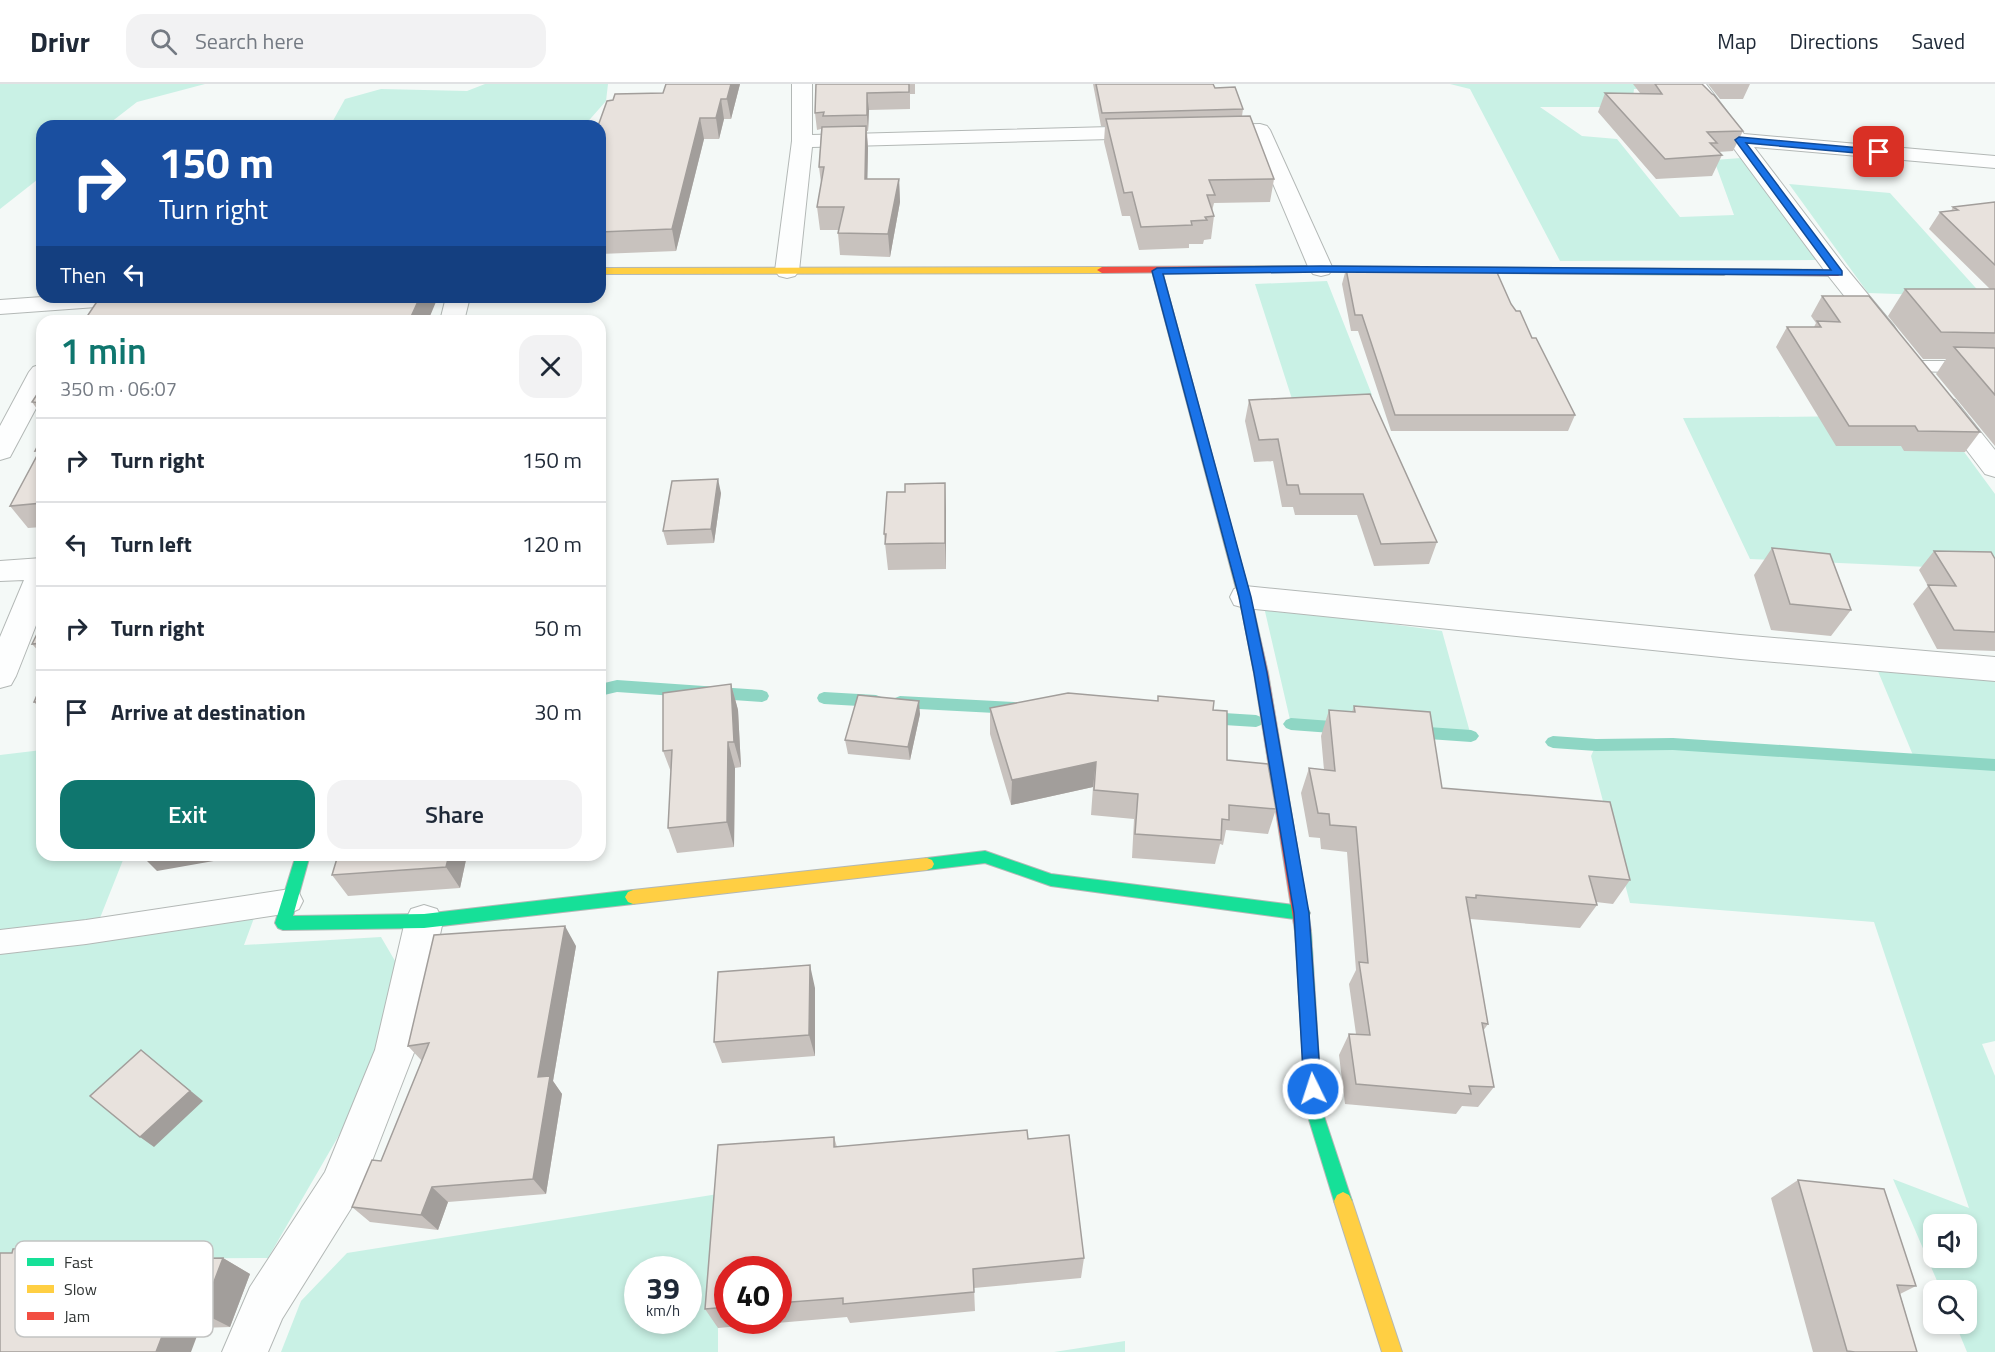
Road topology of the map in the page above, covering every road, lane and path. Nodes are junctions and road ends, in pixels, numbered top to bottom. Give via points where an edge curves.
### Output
1 (802, 84) edge
2 (1696, 84) edge
3 (1195, 131) edge
4 (1173, 132) edge
5 (1739, 140) junction
6 (802, 141) junction
7 (1995, 162) edge
8 (1321, 269) junction
9 (606, 271) edge
10 (787, 271) junction
11 (1157, 271) junction
12 (1838, 273) junction
13 (111, 303) edge
14 (0, 307) edge
15 (75, 311) edge
16 (1995, 367) edge
17 (1915, 368) junction
18 (36, 383) edge
19 (0, 451) edge
20 (1995, 468) edge
21 (36, 570) edge
22 (0, 571) edge
23 (36, 585) edge
24 (1245, 597) junction
25 (1995, 669) edge
26 (0, 676) edge
27 (301, 861) edge
28 (290, 901) junction
29 (1302, 913) junction
30 (423, 921) junction
31 (0, 942) edge
32 (245, 1352) edge
33 (1392, 1352) edge

1 - 6 street
2 - 5 street
3 - 8 street via 1260,130
4 - 6 street
5 - 7 street
5 - 12 street
6 - 10 street
8 - 11 street
8 - 12 street
9 - 10 street
10 - 11 street
11 - 24 street
12 - 17 street
13 - 15 street
14 - 15 street
16 - 17 lane
17 - 20 street
18 - 19 street
21 - 22 street
23 - 26 street
24 - 25 street
24 - 29 street
27 - 28 street
28 - 30 street via 283,923
28 - 31 lane
29 - 30 street via 1051,880 986,857
29 - 33 street via 1314,1110
30 - 32 street via 396,1050 340,1187 266,1303

